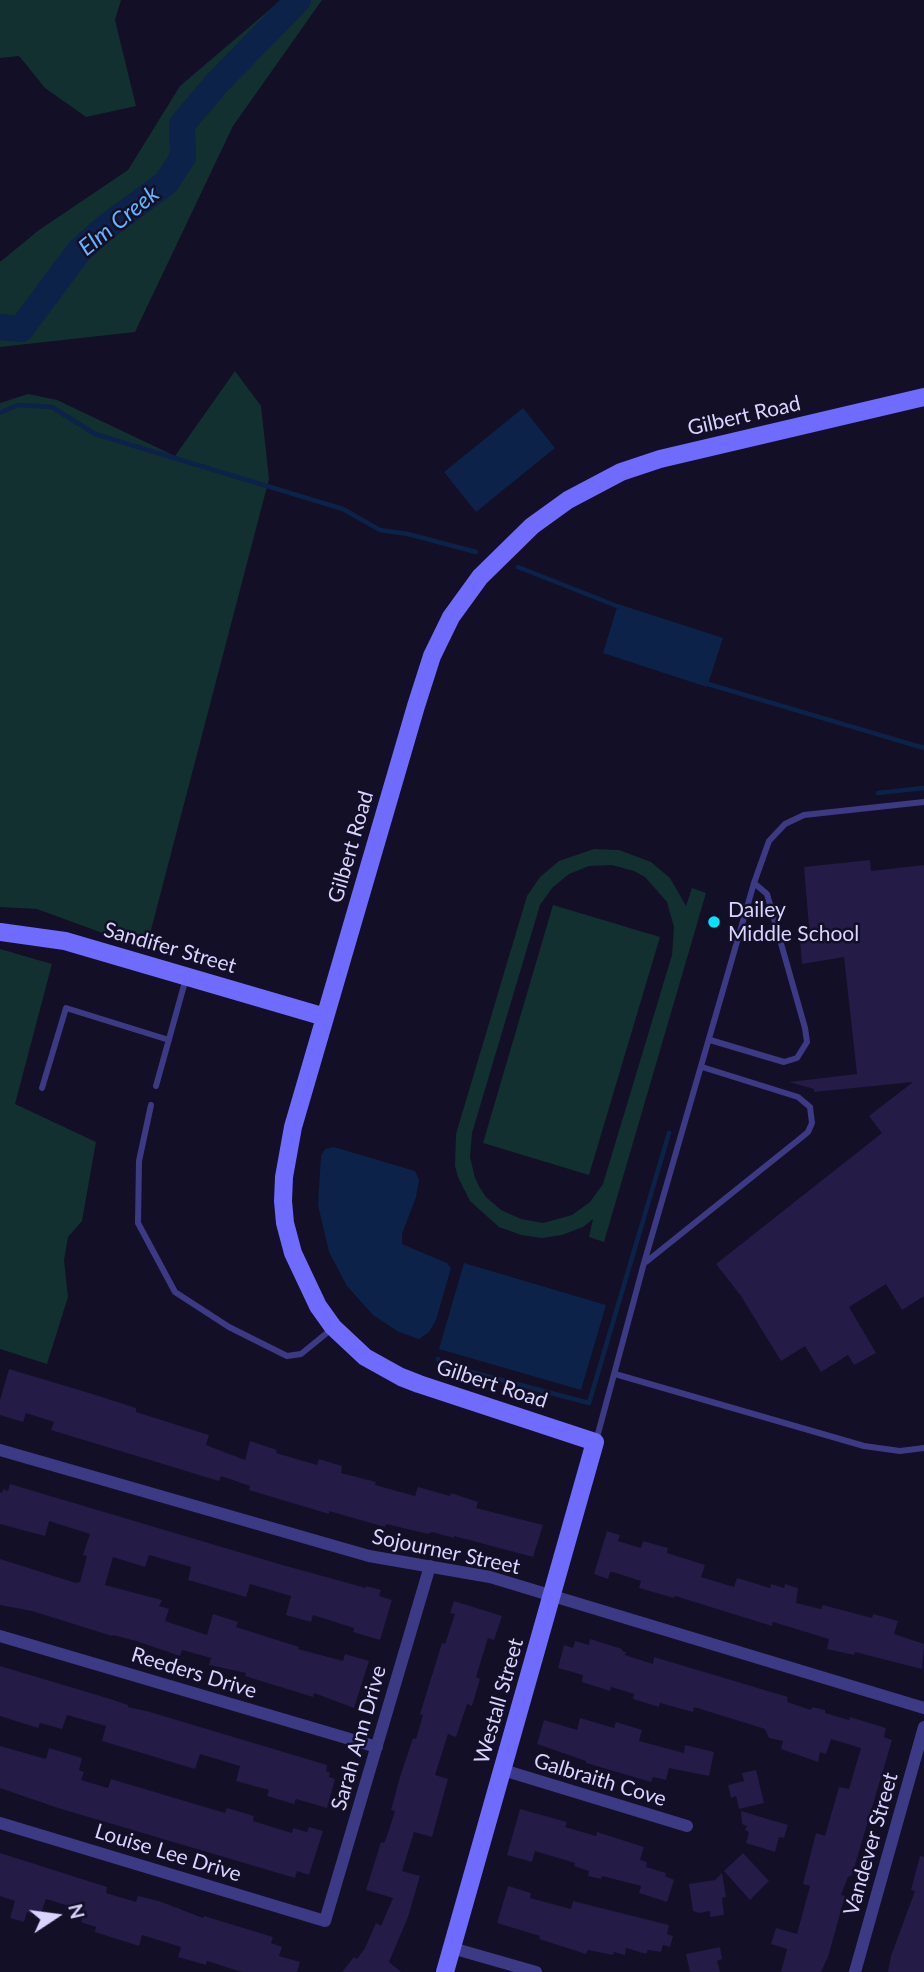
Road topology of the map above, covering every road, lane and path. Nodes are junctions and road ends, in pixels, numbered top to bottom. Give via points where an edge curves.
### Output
1 (924, 397) edge
2 (924, 802) edge
3 (754, 883) junction
4 (0, 932) edge
5 (187, 976) junction
6 (325, 1017) junction
7 (169, 1040) junction
8 (710, 1040) junction
9 (702, 1067) junction
10 (156, 1086) dead end
11 (42, 1088) dead end
12 (151, 1105) dead end
13 (644, 1263) junction
14 (334, 1327) junction
15 (615, 1374) junction
16 (595, 1442) junction
17 (924, 1448) edge
18 (0, 1450) edge
19 (430, 1566) junction
20 (552, 1596) junction
21 (0, 1636) edge
22 (924, 1708) edge
23 (924, 1727) edge
24 (377, 1747) junction
25 (503, 1770) junction
26 (0, 1823) edge
27 (687, 1826) dead end
28 (325, 1921) joint
29 (452, 1948) junction
30 (445, 1972) edge
31 (536, 1972) edge
32 (855, 1972) edge

1 - 6 street, Gilbert Road via 621,472 568,500 532,526 480,577 451,617 432,656
2 - 3 lane via 798,817 779,828 769,841
3 - 8 lane
3 - 8 lane via 767,894 807,1042 797,1058 785,1062
4 - 5 street, Sandifer Street via 65,941
5 - 6 street, Sandifer Street
5 - 7 lane
6 - 14 street, Gilbert Road via 287,1153 283,1201 293,1253 313,1297
7 - 10 lane
7 - 11 lane via 66,1008
8 - 9 lane
9 - 13 lane
9 - 13 lane via 799,1097 810,1107 812,1123 803,1137
12 - 14 lane via 139,1161 138,1223 175,1292 229,1327 287,1356 301,1354
13 - 15 lane
14 - 16 street, Gilbert Road via 365,1357 401,1377
15 - 16 lane
15 - 17 lane via 863,1446 900,1451
16 - 20 street, Westall Street
18 - 19 street, Sojourner Street via 369,1556
19 - 20 street, Sojourner Street
19 - 24 street, Sarah Ann Drive
20 - 22 street, Sojourner Street
20 - 25 street, Westall Street
21 - 24 street, Reeders Drive
23 - 32 street, Vandever Street
24 - 28 street, Sarah Ann Drive
25 - 27 street, Galbraith Cove
25 - 29 street, Westall Street
26 - 28 street, Louise Lee Drive
29 - 30 street, Westall Street
29 - 31 street

